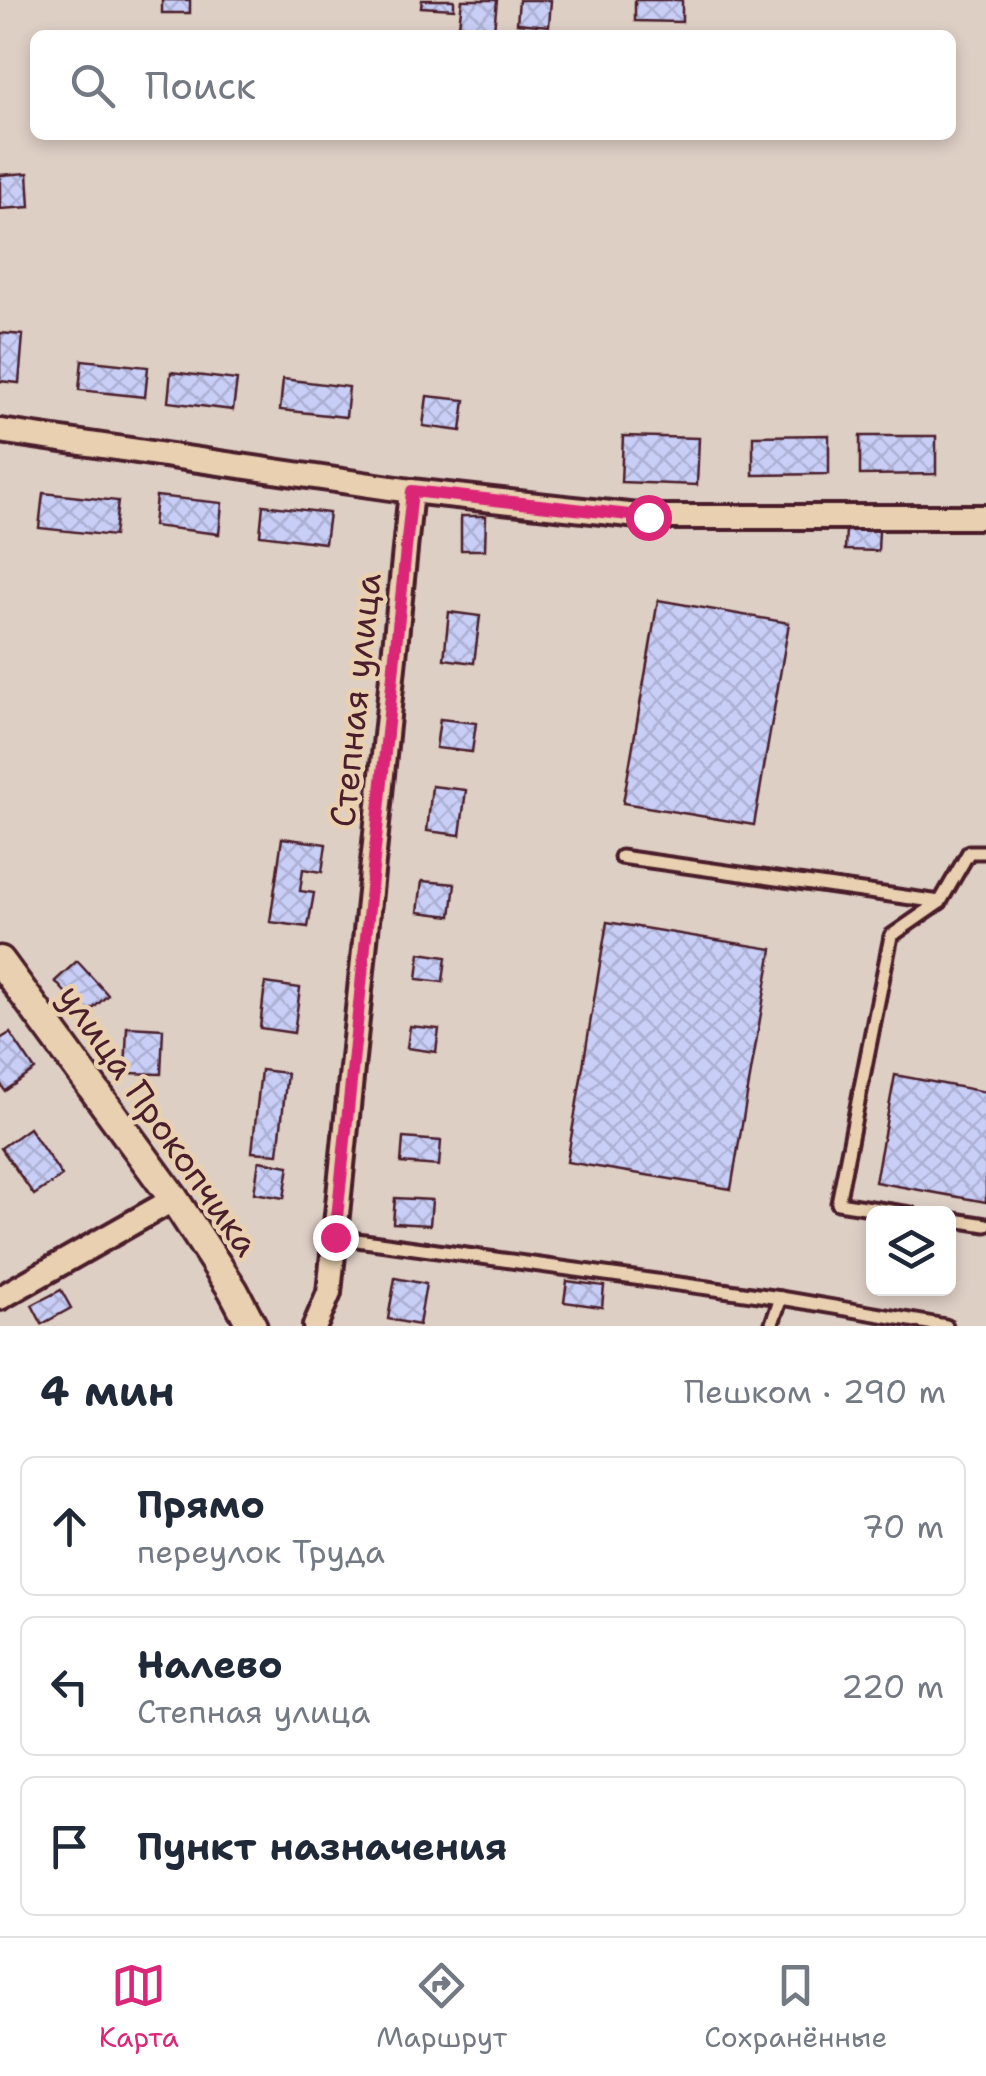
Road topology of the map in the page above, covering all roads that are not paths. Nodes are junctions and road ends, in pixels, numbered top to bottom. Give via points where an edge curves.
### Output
1 (0, 430) edge
2 (412, 491) junction
3 (986, 516) edge
4 (986, 852) edge
5 (621, 857) dead end
6 (940, 902) junction
7 (0, 961) edge
8 (174, 1198) junction
9 (866, 1207) edge
10 (956, 1220) edge
11 (986, 1225) edge
12 (335, 1237) junction
13 (0, 1298) edge
14 (780, 1298) junction
15 (252, 1326) edge
16 (315, 1326) edge
17 (771, 1326) edge
18 (946, 1326) edge

1 - 2 street
2 - 3 street via 648,517
2 - 12 street, Степная улица
4 - 6 lane via 969,852
5 - 6 lane
6 - 9 lane via 892,936 838,1202
7 - 8 street, улица Прокопчика
8 - 13 street
8 - 15 street, улица Прокопчика
10 - 11 lane
12 - 14 lane
12 - 16 street, Степная улица via 329,1294
14 - 17 lane
14 - 18 lane

